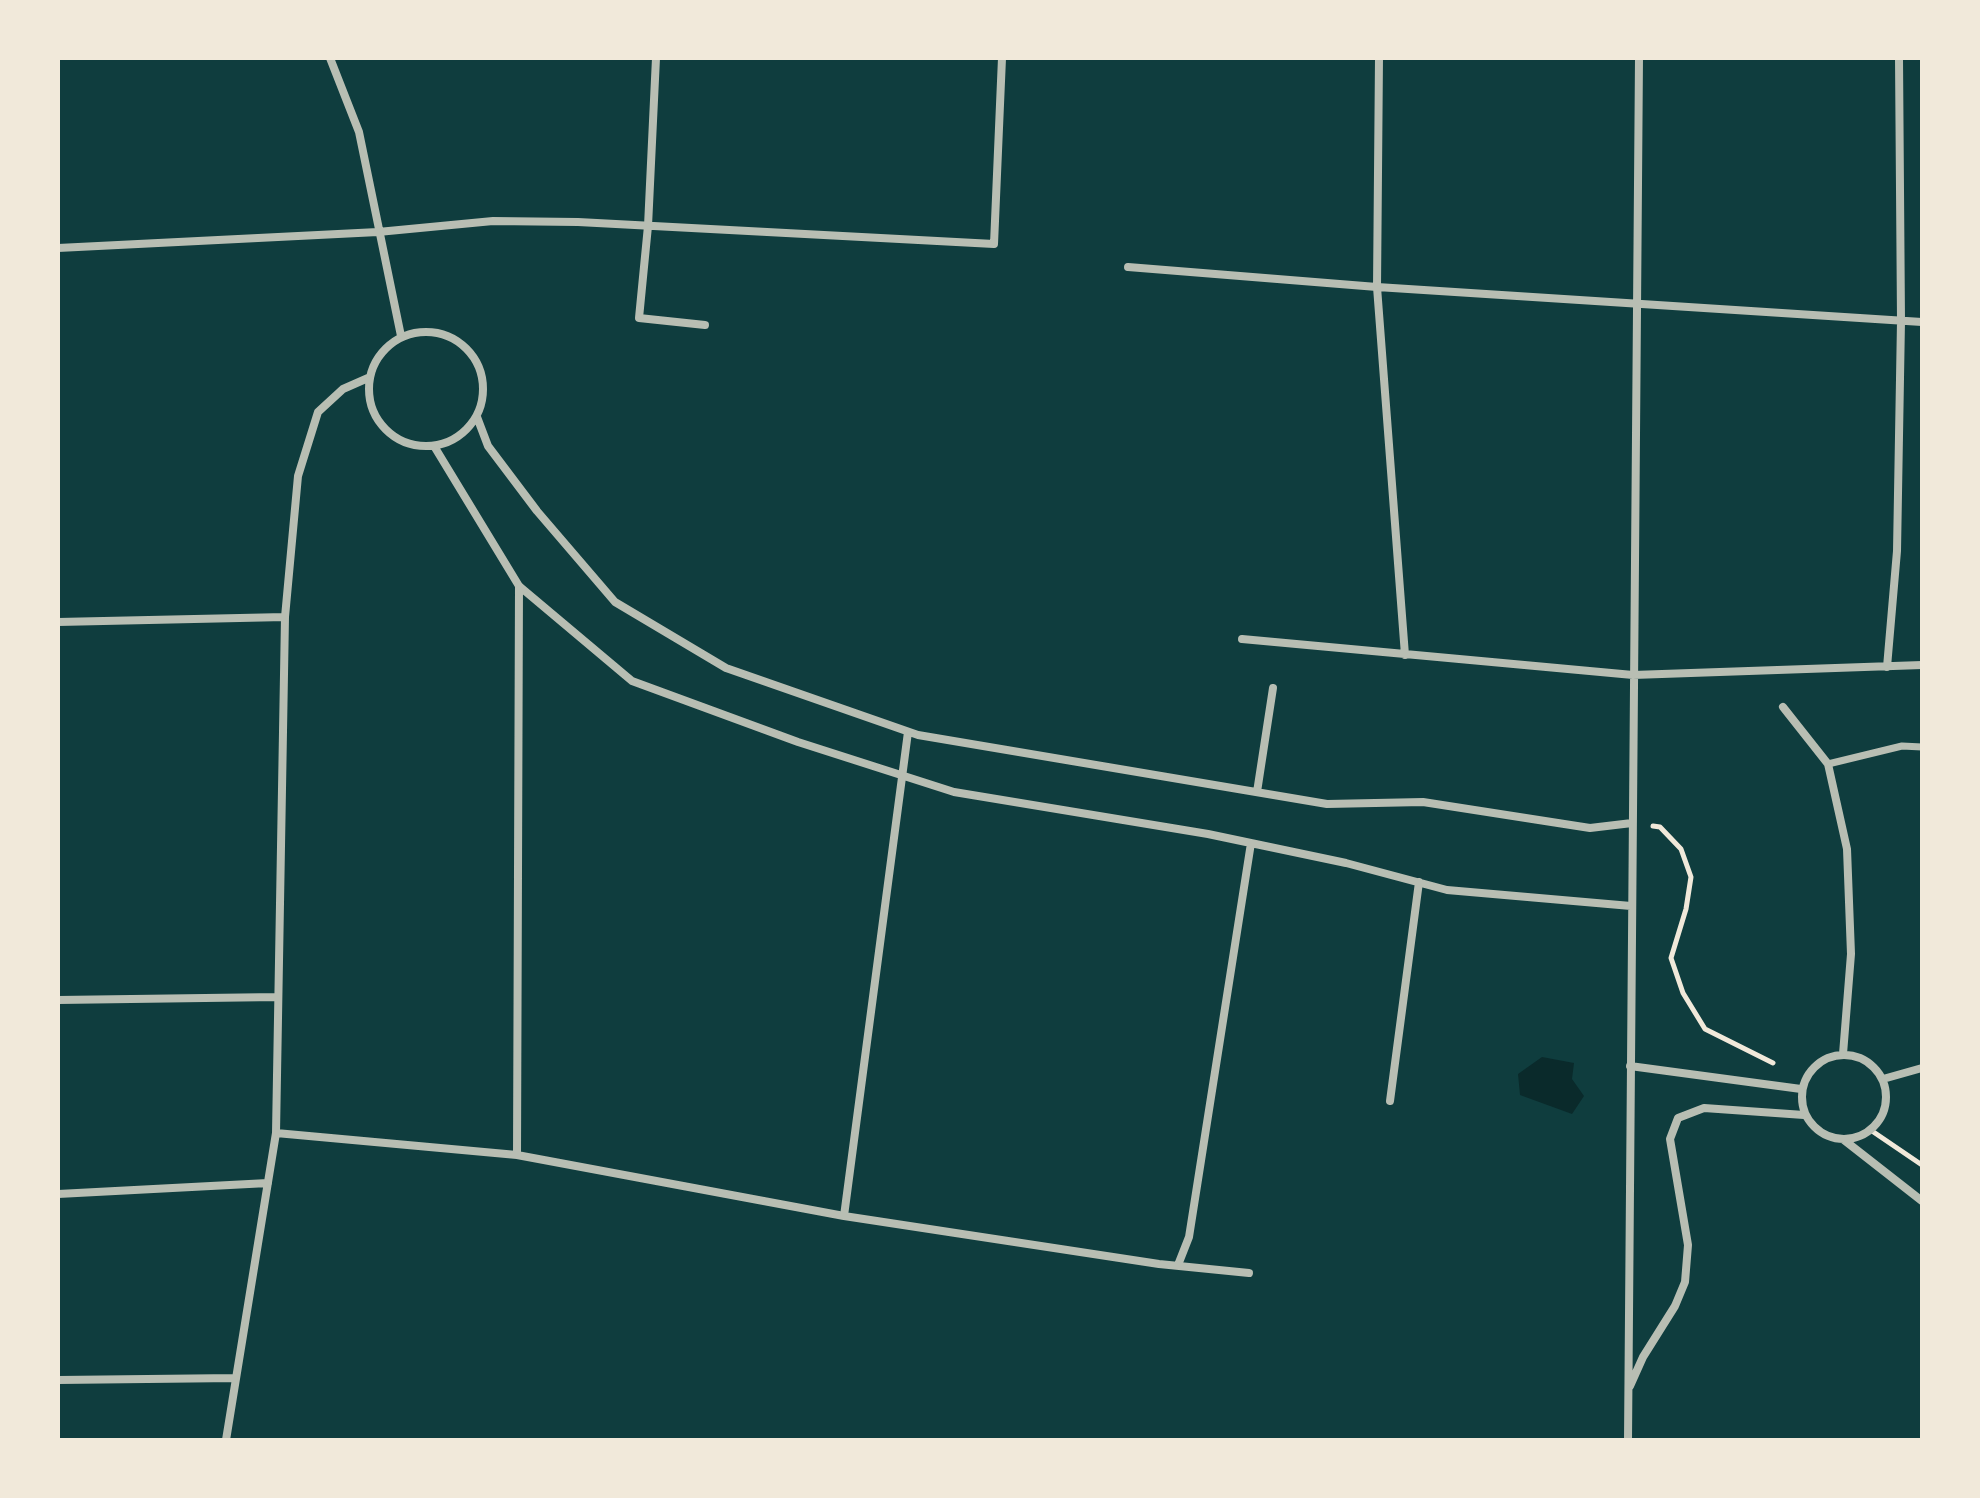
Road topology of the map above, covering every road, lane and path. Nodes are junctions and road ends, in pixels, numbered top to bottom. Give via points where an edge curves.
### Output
1 (330, 58) edge
2 (656, 58) edge
3 (1002, 58) edge
4 (1379, 58) edge
5 (1639, 58) edge
6 (1899, 58) edge
7 (648, 226) junction
8 (378, 232) junction
9 (58, 248) edge
10 (1128, 267) dead end
11 (1377, 287) junction
12 (1636, 304) junction
13 (1901, 321) junction
14 (1922, 322) edge
15 (705, 325) dead end
16 (401, 336) junction
17 (368, 378) junction
18 (477, 417) junction
19 (434, 446) junction
20 (519, 586) junction
21 (285, 617) junction
22 (58, 622) edge
23 (1242, 639) dead end
24 (1405, 655) junction
25 (1922, 665) edge
26 (1887, 667) junction
27 (1633, 675) junction
28 (1273, 688) dead end
29 (1783, 707) dead end
30 (908, 732) junction
31 (1922, 747) edge
32 (1828, 764) junction
33 (903, 776) junction
34 (1257, 792) junction
35 (1632, 823) junction
36 (1251, 843) junction
37 (1419, 882) junction
38 (1631, 906) junction
39 (278, 997) junction
40 (58, 1000) edge
41 (1843, 1054) junction
42 (1630, 1066) junction
43 (1922, 1068) edge
44 (1883, 1079) junction
45 (1803, 1085) junction
46 (1390, 1101) dead end
47 (1804, 1115) junction
48 (1871, 1131) junction
49 (276, 1133) junction
50 (1844, 1140) junction
51 (517, 1155) junction
52 (1922, 1165) edge
53 (268, 1183) junction
54 (58, 1194) edge
55 (1922, 1201) edge
56 (844, 1216) junction
57 (1178, 1265) junction
58 (1249, 1273) dead end
59 (236, 1378) junction
60 (58, 1380) edge
61 (1628, 1391) junction
62 (226, 1440) edge
63 (1628, 1440) edge

1 - 8 street via 359,132
2 - 7 street
3 - 7 street via 994,244
4 - 11 street
5 - 12 street
6 - 13 street
7 - 8 street via 493,221
7 - 15 street via 639,318
8 - 9 street
8 - 16 street
10 - 11 street
11 - 12 street
11 - 24 street
12 - 13 street
12 - 27 street
13 - 14 street
13 - 26 street via 1897,551
16 - 17 street via 385,347
16 - 18 street via 430,331 457,340 477,361 484,389
17 - 19 street via 370,405 384,429 407,443
17 - 21 street via 343,389 318,412 298,476
18 - 19 street via 459,436
18 - 30 street via 488,446 615,602 726,668
19 - 20 street
20 - 33 street via 632,681
20 - 51 street
21 - 22 street
21 - 39 street
23 - 24 street
24 - 27 street
25 - 26 street
26 - 27 street
27 - 35 street
28 - 34 street
29 - 32 street
30 - 33 street
30 - 34 street
31 - 32 street via 1902,746
32 - 41 street via 1847,849 1851,954
33 - 36 street via 954,792
33 - 56 street
34 - 35 street via 1327,804 1423,802 1590,828
35 - 38 street
35 - 45 path via 1660,827 1681,849 1691,877 1671,958 1683,993 1705,1029
36 - 37 street
36 - 57 street via 1189,1237
37 - 38 street via 1447,890
37 - 46 street
38 - 42 street
39 - 40 street
39 - 49 street
41 - 44 street via 1866,1060
41 - 45 street via 1819,1062
42 - 45 street
42 - 61 street
43 - 44 street
44 - 48 street via 1886,1107
45 - 47 street
47 - 50 street via 1821,1133
47 - 61 street via 1704,1108 1678,1118 1670,1139 1688,1245 1685,1282
48 - 50 street
48 - 52 path
49 - 51 street
49 - 53 street
50 - 55 street
51 - 56 street
53 - 54 street
53 - 59 street
56 - 57 street
57 - 58 street
59 - 60 street
59 - 62 street
61 - 63 street

